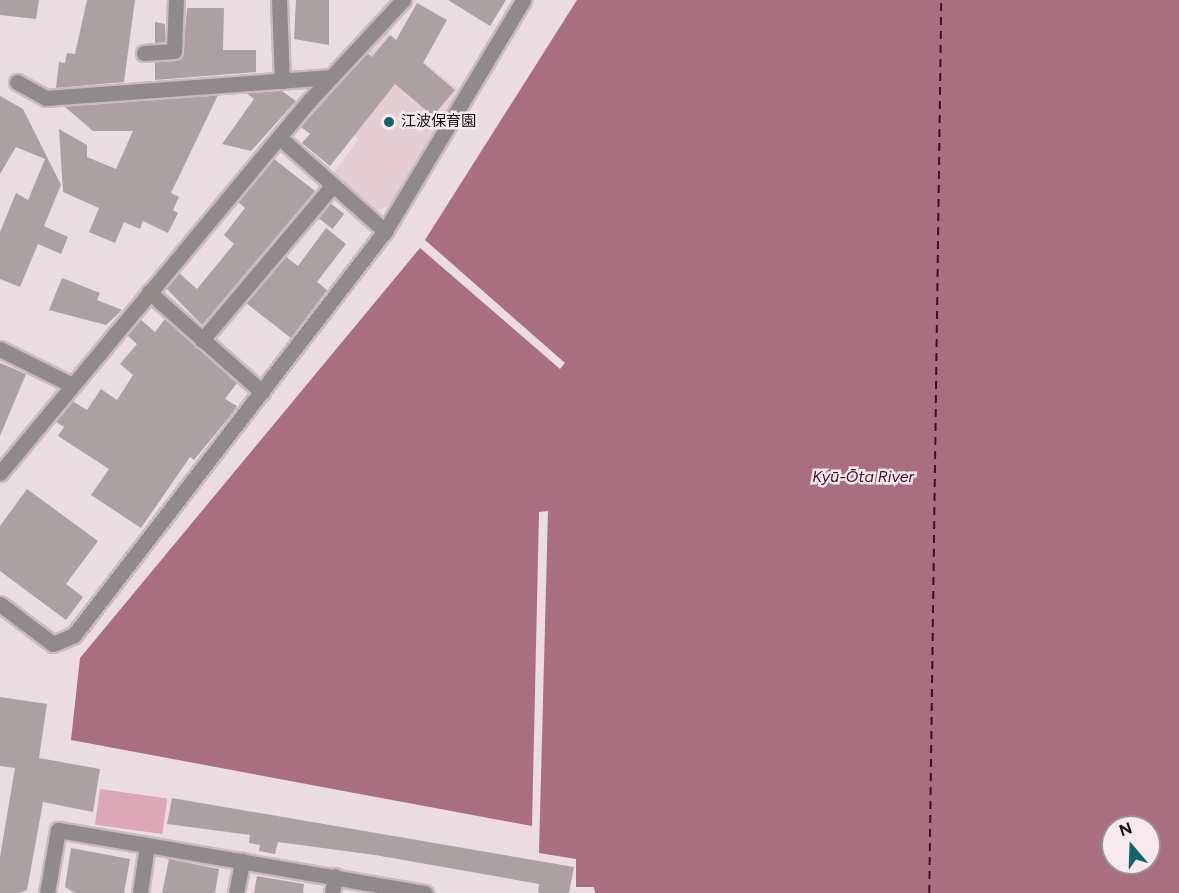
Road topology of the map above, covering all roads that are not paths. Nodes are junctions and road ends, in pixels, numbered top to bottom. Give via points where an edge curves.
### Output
1 (176, 0) edge
2 (279, 0) edge
3 (403, 0) edge
4 (523, 0) edge
5 (144, 52) dead end
6 (331, 77) junction
7 (282, 81) junction
8 (16, 82) dead end
9 (279, 137) junction
10 (333, 185) junction
11 (385, 231) junction
12 (149, 292) junction
13 (202, 340) junction
14 (0, 349) edge
15 (72, 385) junction
16 (262, 392) junction
17 (0, 473) edge
18 (0, 604) edge
19 (147, 845) junction
20 (242, 861) junction
21 (335, 876) junction
22 (47, 893) edge
23 (140, 893) edge
24 (236, 893) edge
25 (332, 893) edge
26 (425, 893) edge

1 - 5 street via 174,51
2 - 7 street
3 - 6 street
4 - 11 street
6 - 7 street
6 - 9 street
7 - 8 street via 46,98
9 - 10 street
9 - 12 street
10 - 11 street
10 - 13 street
11 - 16 street
12 - 13 street
12 - 15 street
13 - 16 street
14 - 15 street
15 - 17 street
16 - 18 street via 74,635 53,644
19 - 20 street
19 - 22 street via 58,830
19 - 23 street
20 - 21 street
20 - 24 street
21 - 25 street
21 - 26 street

